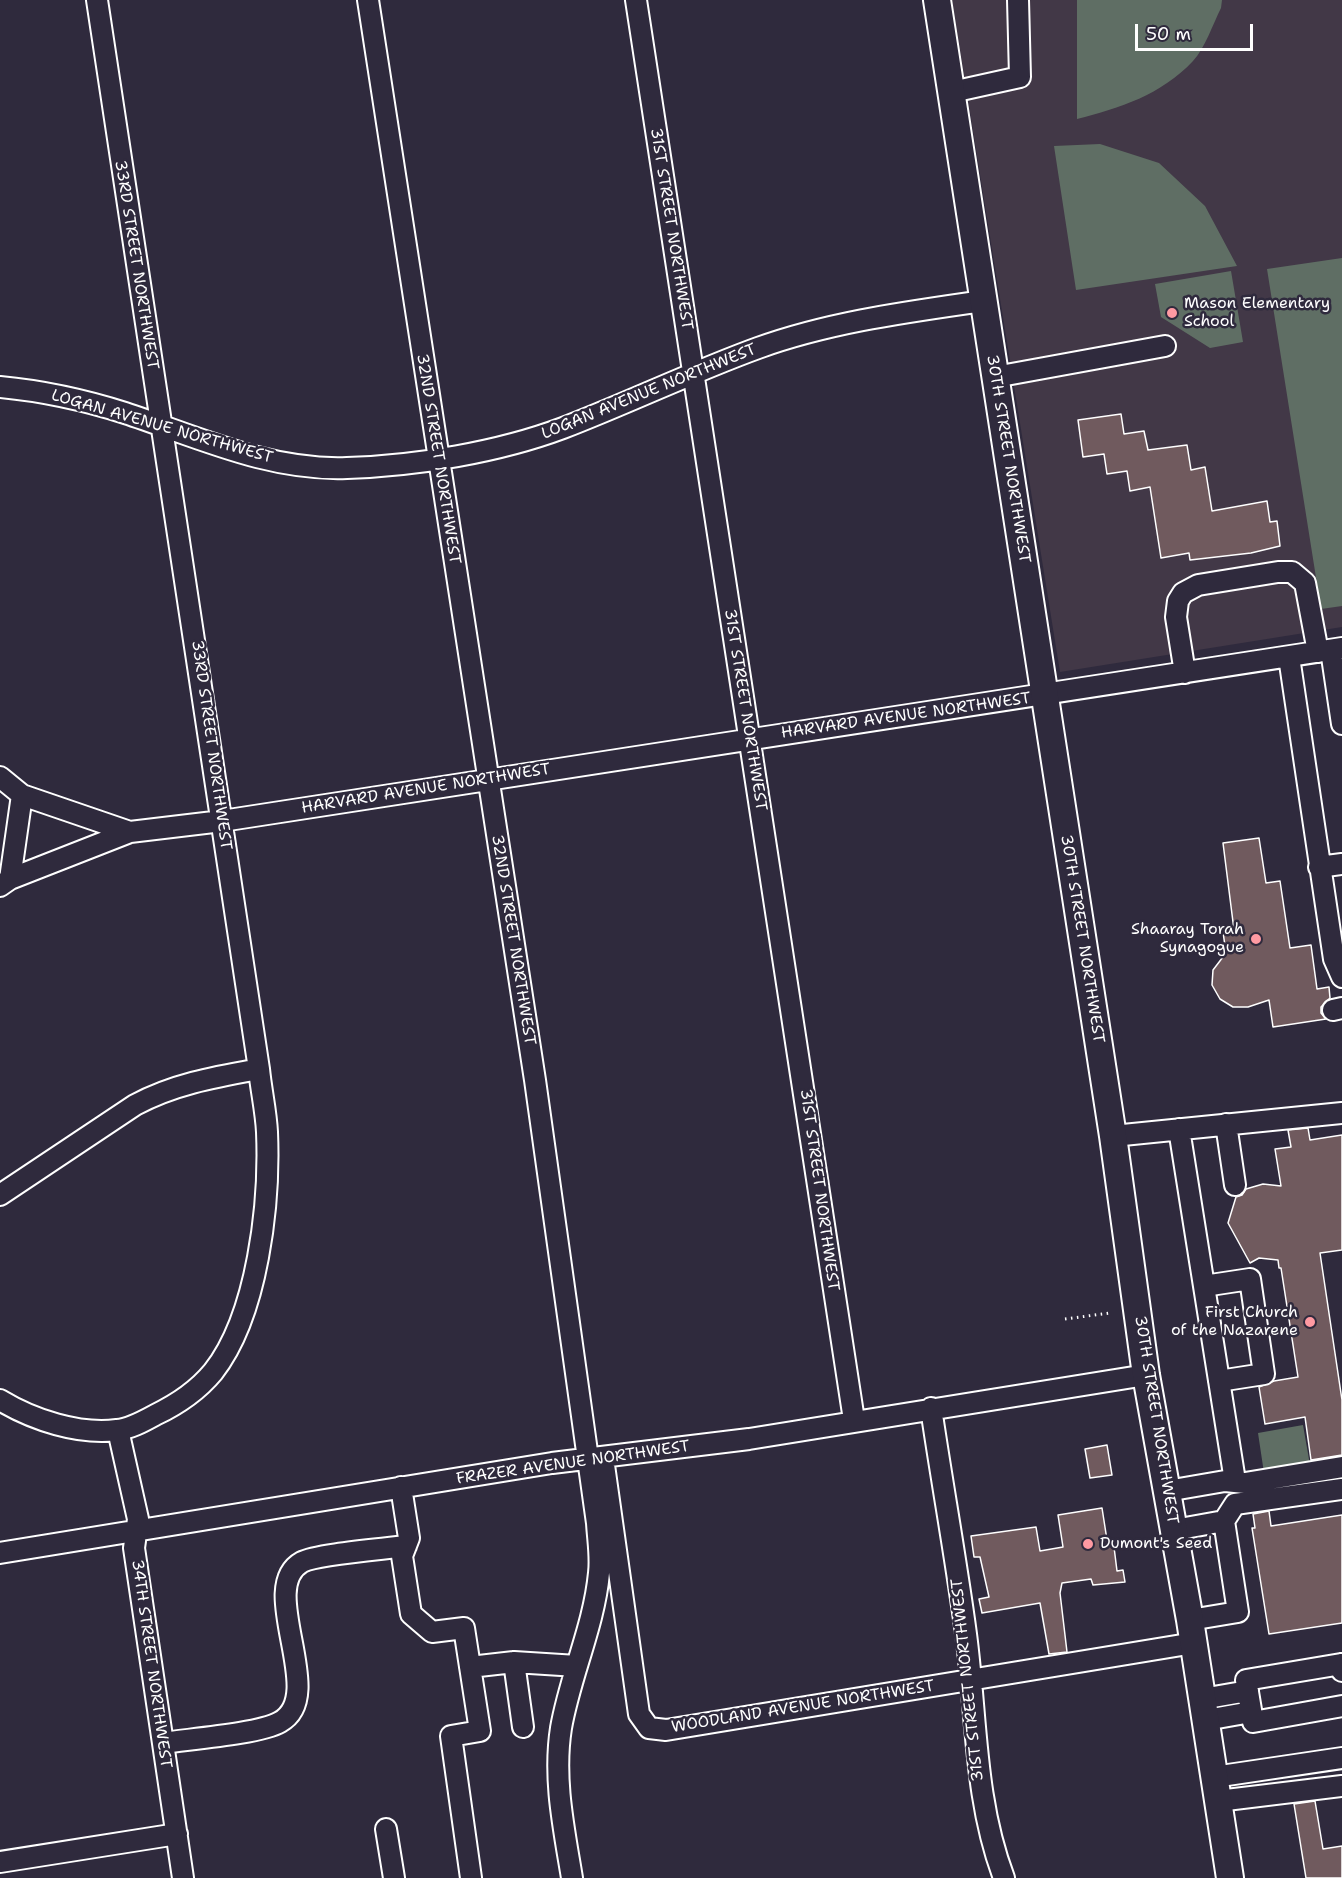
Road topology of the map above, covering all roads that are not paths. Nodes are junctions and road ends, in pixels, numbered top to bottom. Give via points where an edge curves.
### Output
1 (97, 0) edge
2 (368, 0) edge
3 (636, 0) edge
4 (937, 0) edge
5 (1018, 0) edge
6 (952, 92) junction
7 (983, 301) junction
8 (1165, 346) dead end
9 (694, 374) junction
10 (996, 377) junction
11 (0, 387) edge
12 (161, 427) junction
13 (438, 458) junction
14 (1330, 650) edge
15 (1288, 657) junction
16 (1185, 673) junction
17 (1044, 695) junction
18 (1342, 724) edge
19 (749, 739) junction
20 (0, 777) edge
21 (488, 779) junction
22 (22, 795) junction
23 (222, 821) junction
24 (130, 832) junction
25 (1342, 864) edge
26 (1319, 867) junction
27 (5, 882) edge
28 (1342, 977) edge
29 (259, 1069) junction
30 (1342, 1113) edge
31 (1226, 1124) junction
32 (1179, 1129) junction
33 (1113, 1136) junction
34 (1235, 1185) dead end
35 (0, 1195) edge
36 (1204, 1286) junction
37 (1146, 1375) junction
38 (1219, 1381) junction
39 (0, 1400) edge
40 (931, 1408) junction
41 (854, 1420) junction
42 (118, 1430) junction
43 (596, 1459) junction
44 (1342, 1467) edge
45 (1235, 1481) junction
46 (402, 1487) junction
47 (1342, 1489) edge
48 (1167, 1491) junction
49 (1224, 1521) junction
50 (1174, 1530) junction
51 (136, 1533) junction
52 (406, 1546) junction
53 (0, 1553) edge
54 (1192, 1632) junction
55 (513, 1662) junction
56 (577, 1666) junction
57 (471, 1667) junction
58 (1342, 1671) edge
59 (971, 1679) junction
60 (1248, 1691) junction
61 (1342, 1706) edge
62 (1204, 1709) junction
63 (1251, 1712) junction
64 (523, 1727) dead end
65 (163, 1743) junction
66 (1342, 1758) edge
67 (1342, 1786) edge
68 (1216, 1789) junction
69 (386, 1829) dead end
70 (177, 1834) junction
71 (0, 1862) edge
72 (183, 1878) edge
73 (394, 1878) edge
74 (471, 1878) edge
75 (572, 1878) edge
76 (1004, 1878) edge
77 (1230, 1878) edge

1 - 12 street, 33RD STREET NORTHWEST
2 - 13 street, 32ND STREET NORTHWEST
3 - 9 street, 31ST STREET NORTHWEST
4 - 6 main road, 30TH STREET NORTHWEST
5 - 6 street via 1020,77
6 - 7 main road, 30TH STREET NORTHWEST
7 - 9 street, LOGAN AVENUE NORTHWEST via 803,334
7 - 10 main road, 30TH STREET NORTHWEST
8 - 10 street
9 - 13 street, LOGAN AVENUE NORTHWEST via 533,438
9 - 19 street, 31ST STREET NORTHWEST
10 - 17 main road, 30TH STREET NORTHWEST
11 - 12 street, LOGAN AVENUE NORTHWEST via 76,399
12 - 13 street, LOGAN AVENUE NORTHWEST via 244,454 315,468 356,468
12 - 23 street, 33RD STREET NORTHWEST
13 - 21 street, 32ND STREET NORTHWEST
14 - 15 street, HARVARD AVENUE NORTHWEST
14 - 16 street via 1305,583 1292,572 1266,574 1198,585 1183,593 1176,617
14 - 18 street
15 - 16 street, HARVARD AVENUE NORTHWEST
15 - 26 street
16 - 17 street, HARVARD AVENUE NORTHWEST
17 - 19 street, HARVARD AVENUE NORTHWEST
17 - 33 main road, 30TH STREET NORTHWEST
19 - 21 street, HARVARD AVENUE NORTHWEST
19 - 41 street, 31ST STREET NORTHWEST
20 - 22 street
21 - 23 street, HARVARD AVENUE NORTHWEST
21 - 43 street, 32ND STREET NORTHWEST
22 - 24 street
22 - 27 street
23 - 24 street, HARVARD AVENUE NORTHWEST
23 - 29 street, 33RD STREET NORTHWEST
24 - 27 street
25 - 26 street
26 - 28 street via 1335,964
29 - 35 street via 178,1085 156,1094
29 - 42 street, 33RD STREET NORTHWEST via 267,1130 266,1189 255,1267 236,1335 212,1373 196,1388 159,1414
30 - 31 street
31 - 32 street
31 - 34 street
32 - 33 street
32 - 36 street
33 - 37 main road, 30TH STREET NORTHWEST
36 - 38 street
36 - 38 street via 1250,1279 1264,1374
37 - 40 street, FRAZER AVENUE NORTHWEST
37 - 48 main road, 30TH STREET NORTHWEST
38 - 45 street
39 - 42 street via 39,1419 91,1430
40 - 41 street, FRAZER AVENUE NORTHWEST
40 - 59 street, 31ST STREET NORTHWEST
41 - 43 street, FRAZER AVENUE NORTHWEST
42 - 51 street, 34TH STREET NORTHWEST via 138,1519
43 - 46 street, FRAZER AVENUE NORTHWEST
43 - 56 street, 32ND STREET NORTHWEST via 600,1571
43 - 59 street, WOODLAND AVENUE NORTHWEST via 639,1714 649,1728 666,1730
44 - 45 street via 1245,1483
45 - 48 street
46 - 51 street, FRAZER AVENUE NORTHWEST
46 - 52 street via 409,1538
47 - 49 street via 1235,1504
48 - 50 main road, 30TH STREET NORTHWEST
49 - 50 street
49 - 54 street, WOODLAND AVENUE NORTHWEST via 1238,1612
50 - 54 main road, 30TH STREET NORTHWEST
51 - 53 street, FRAZER AVENUE NORTHWEST
51 - 65 street, 34TH STREET NORTHWEST via 134,1548
52 - 57 street via 402,1556 411,1614 432,1632 464,1628
52 - 65 street via 310,1559 289,1574 285,1593 298,1678 291,1711 281,1722
54 - 59 street, WOODLAND AVENUE NORTHWEST
54 - 62 main road, 30TH STREET NORTHWEST
55 - 56 street
55 - 57 street
55 - 64 street
56 - 75 street, 32ND STREET NORTHWEST via 558,1755 560,1807
57 - 74 street via 480,1731 451,1736
58 - 60 street via 1341,1664 1246,1680
59 - 76 street, 31ST STREET NORTHWEST via 980,1789
60 - 62 street
60 - 63 street
61 - 63 street via 1253,1722
62 - 63 street
62 - 68 main road, 30TH STREET NORTHWEST
65 - 70 street, 34TH STREET NORTHWEST
66 - 68 street
67 - 68 street
68 - 77 main road, 30TH STREET NORTHWEST
69 - 73 street
70 - 71 street
70 - 72 street, 34TH STREET NORTHWEST

